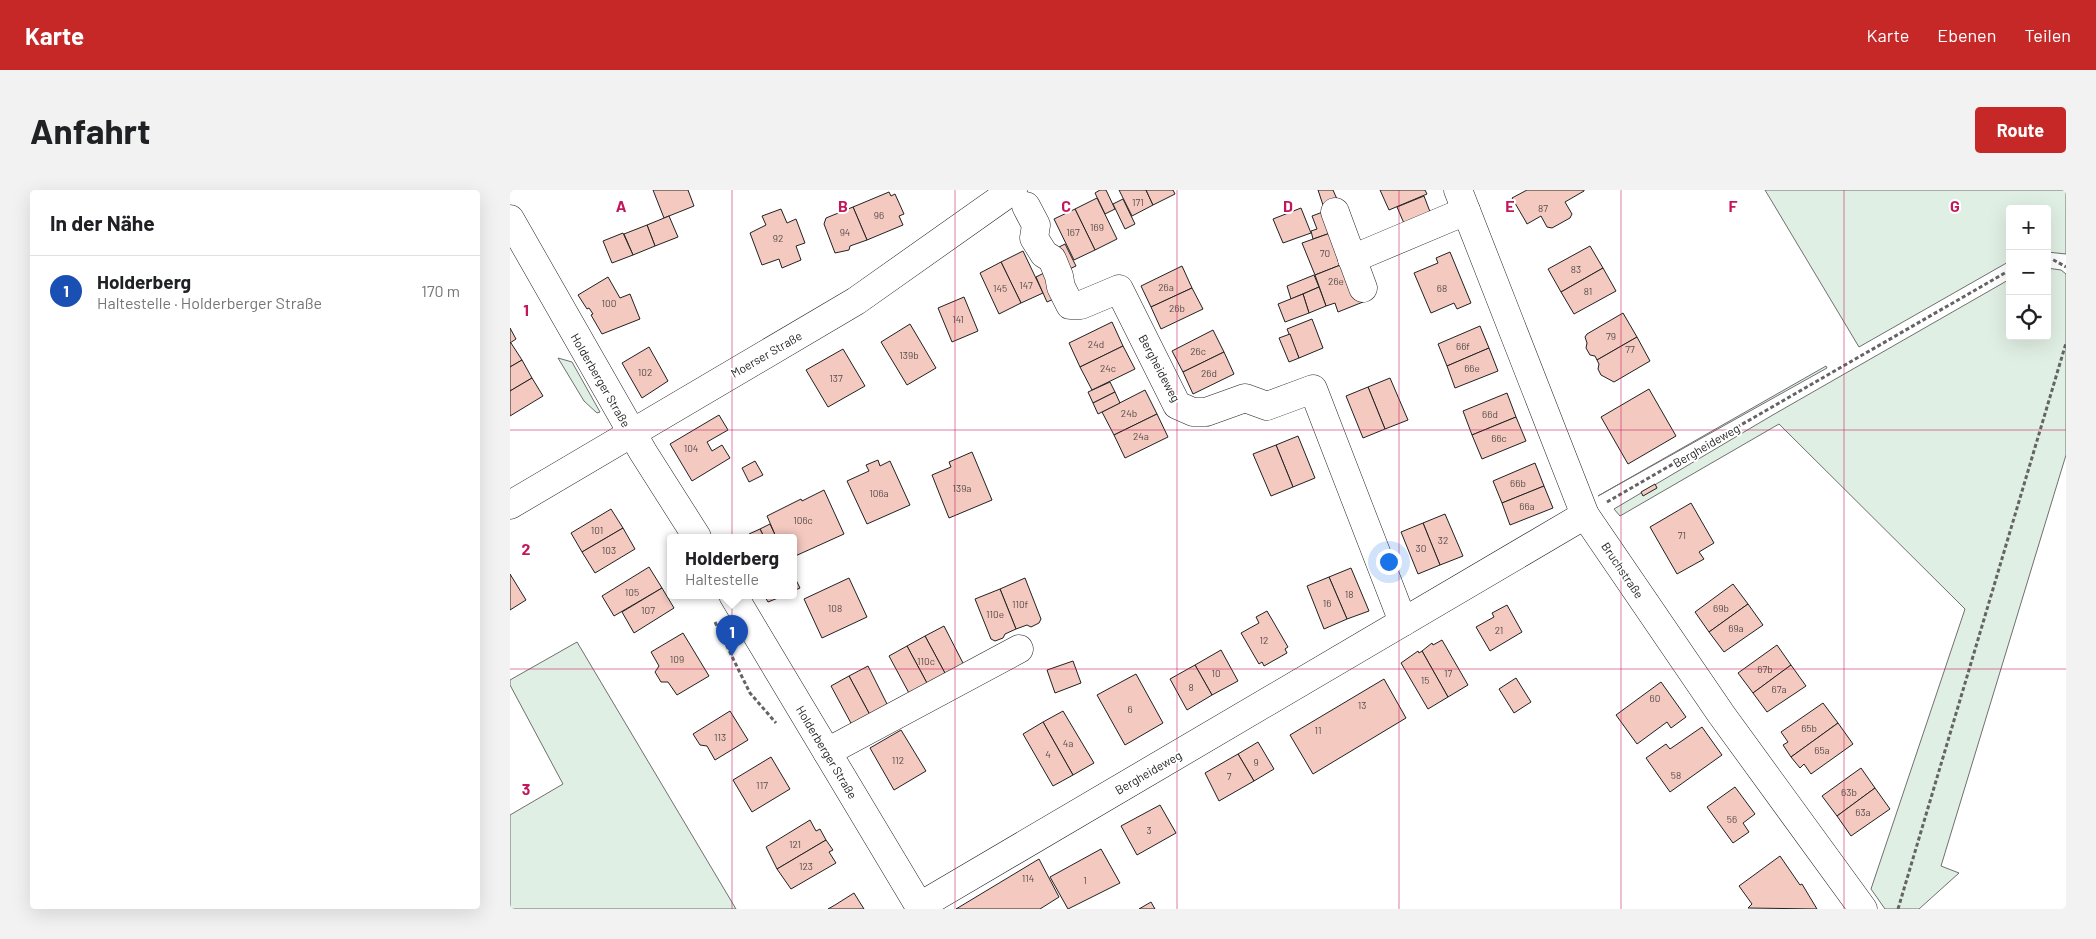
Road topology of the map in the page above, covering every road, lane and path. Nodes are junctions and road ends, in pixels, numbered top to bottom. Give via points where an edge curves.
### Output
1 (1020, 198) edge
2 (1462, 201) edge
3 (1335, 212) dead end
4 (510, 219) edge
5 (1352, 259) junction
6 (2051, 259) edge
7 (2066, 266) edge
8 (2006, 272) edge
9 (1363, 288) dead end
10 (2066, 344) edge
11 (632, 432) junction
12 (510, 505) edge
13 (1585, 515) junction
14 (695, 534) edge
15 (736, 599) edge
16 (1403, 622) junction
17 (1019, 649) dead end
18 (827, 752) junction
19 (920, 908) edge
20 (1864, 909) edge
21 (1898, 909) edge

1 - 11 street, Moerser Straße via 856,301
1 - 16 street, Bergheideweg via 1036,225 1034,238 1044,254 1052,259 1070,306 1119,290 1177,405 1193,412 1206,412 1246,398 1267,406 1313,389
2 - 5 street
2 - 13 street, Bruchstraße
3 - 5 street
4 - 11 street, Holderberger Straße
5 - 9 street
6 - 7 path
8 - 13 path, Bergheideweg
10 - 21 path
11 - 12 street, Moerser Straße
11 - 14 street, Holderberger Straße
13 - 16 street, Bergheideweg
13 - 20 street, Bruchstraße via 1721,714
15 - 18 street, Holderberger Straße
16 - 19 street, Bergheideweg
17 - 18 street
18 - 19 street, Holderberger Straße

